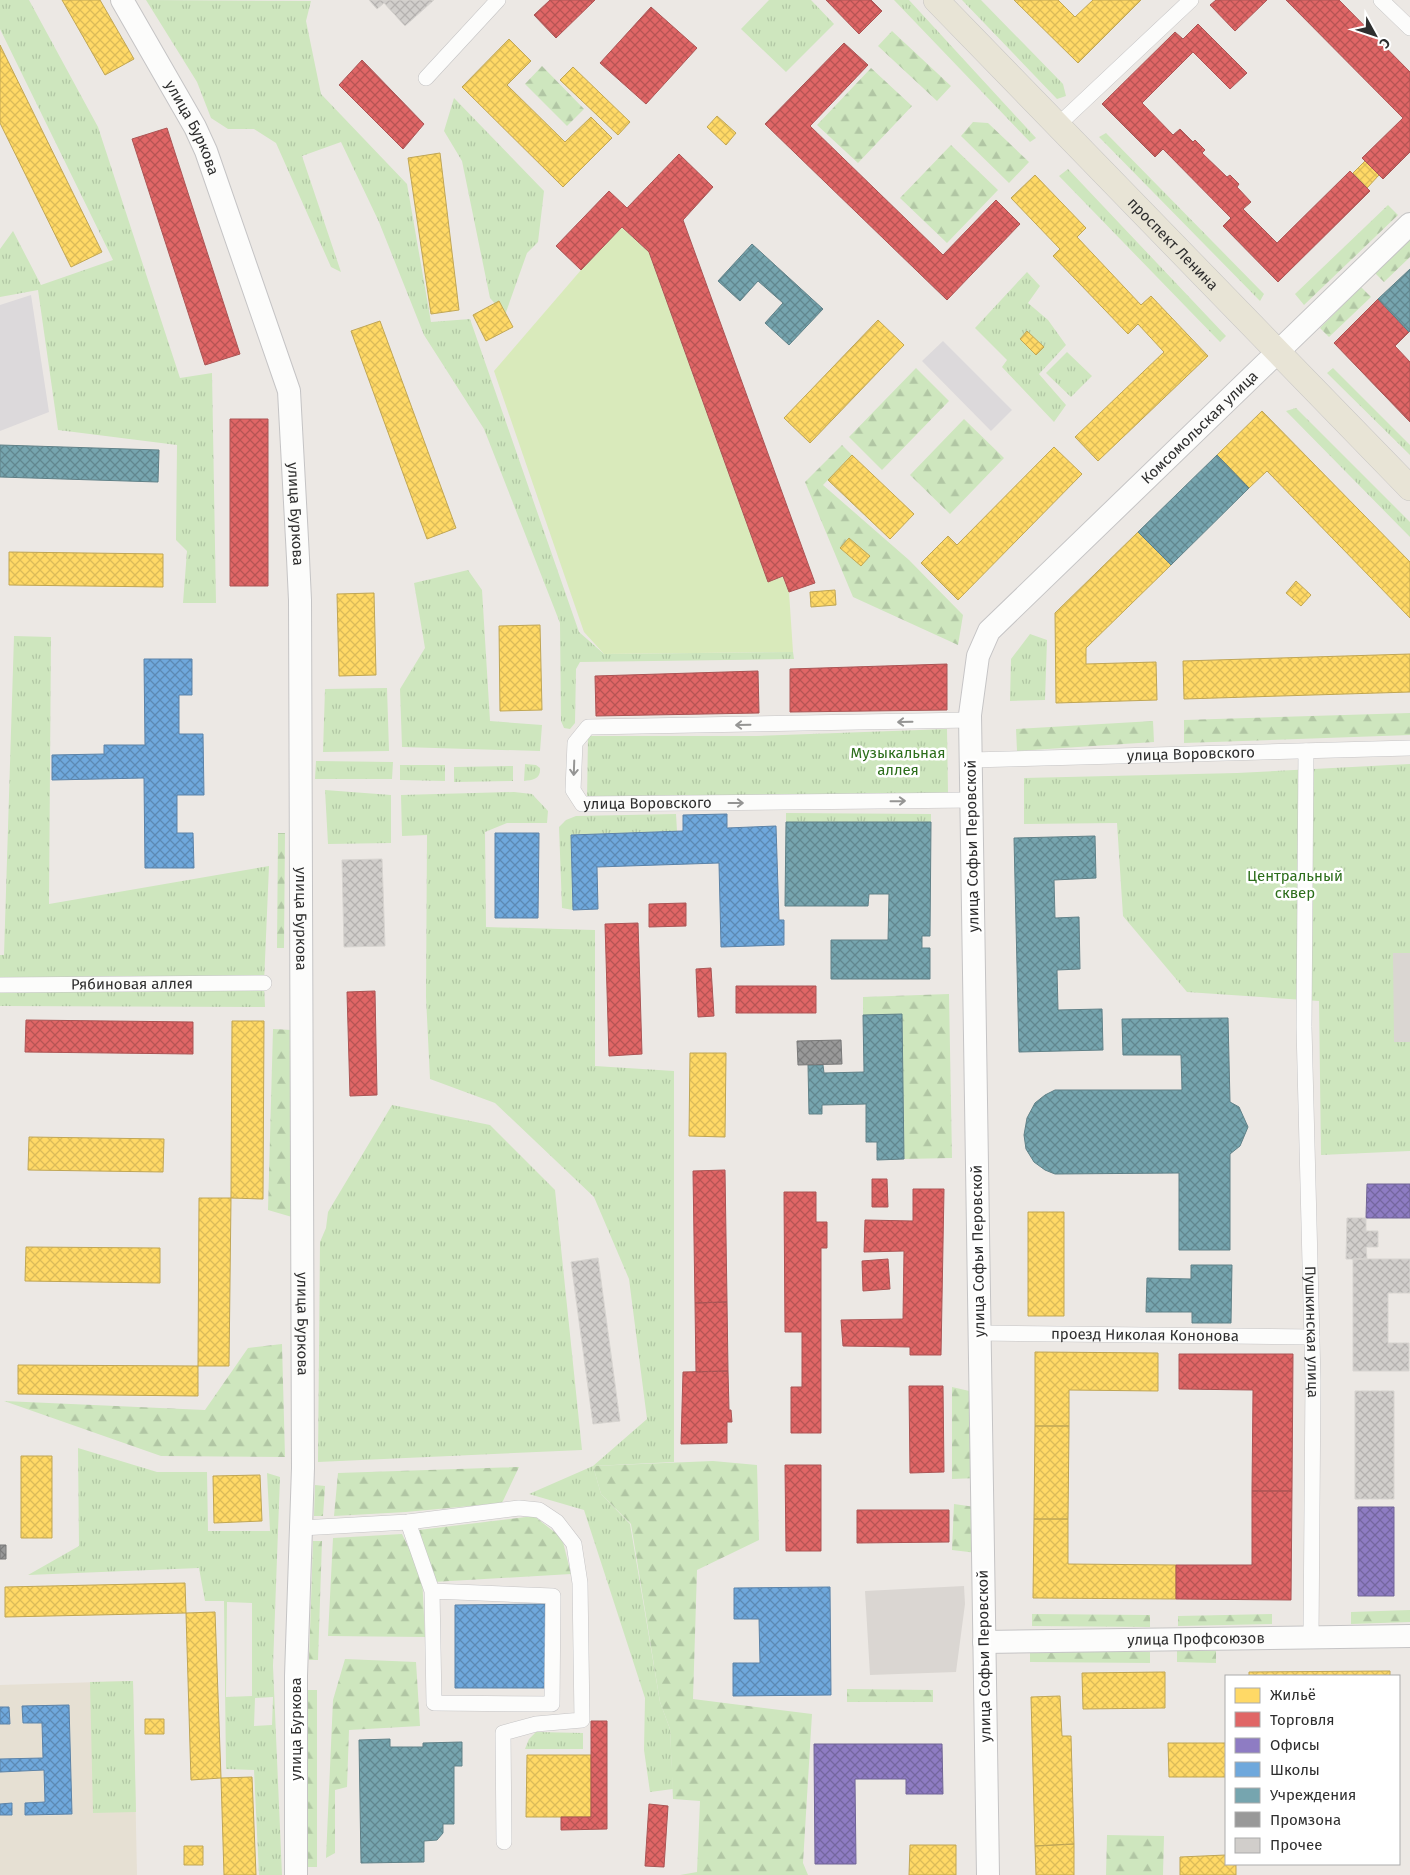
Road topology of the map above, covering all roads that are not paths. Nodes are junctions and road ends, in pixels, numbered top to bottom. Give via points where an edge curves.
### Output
1 (122, 0) edge
2 (498, 0) edge
3 (936, 0) edge
4 (1192, 0) edge
5 (1381, 0) edge
6 (1410, 28) edge
7 (426, 78) dead end
8 (1058, 126) junction
9 (1410, 224) edge
10 (1278, 352) junction
11 (1410, 488) edge
12 (989, 630) joint
13 (970, 720) junction
14 (1410, 748) edge
15 (1306, 751) junction
16 (971, 760) junction
17 (972, 800) junction
18 (264, 983) dead end
19 (0, 985) edge
20 (979, 1333) junction
21 (1312, 1337) junction
22 (408, 1522) junction
23 (301, 1528) junction
24 (432, 1592) junction
25 (1410, 1636) edge
26 (1310, 1637) junction
27 (984, 1642) junction
28 (504, 1842) dead end
29 (296, 1875) edge
30 (988, 1875) edge

1 - 23 street, улица Буркова via 206,151 289,391 300,610
2 - 7 street
3 - 8 main road, проспект Ленина
4 - 8 street
5 - 6 street
8 - 10 main road, проспект Ленина
9 - 10 street, Комсомольская улица
10 - 11 main road, проспект Ленина
10 - 12 street, Комсомольская улица
12 - 13 street, улица Софьи Перовской via 978,656
13 - 16 street, улица Софьи Перовской
13 -> 17 street, улица Воровского via 588,727 575,743 573,790 582,804
14 - 15 street, улица Воровского
15 - 16 street, улица Воровского
15 - 21 street, Пушкинская улица via 1304,1027
16 - 17 street, улица Софьи Перовской
17 - 20 street, улица Софьи Перовской
18 - 19 street, Рябиновая аллея
20 - 21 street, проезд Николая Кононова
20 - 27 street, улица Софьи Перовской
21 - 26 street, Пушкинская улица
22 - 23 street
22 - 24 street
22 - 28 street via 519,1508 539,1510 557,1522 574,1544 580,1583 582,1720 536,1724 503,1733
23 - 29 street, улица Буркова via 296,1676
24 - 24 street via 434,1703 552,1704 553,1596
25 - 26 street, улица Профсоюзов
26 - 27 street, улица Профсоюзов
27 - 30 street, улица Софьи Перовской

